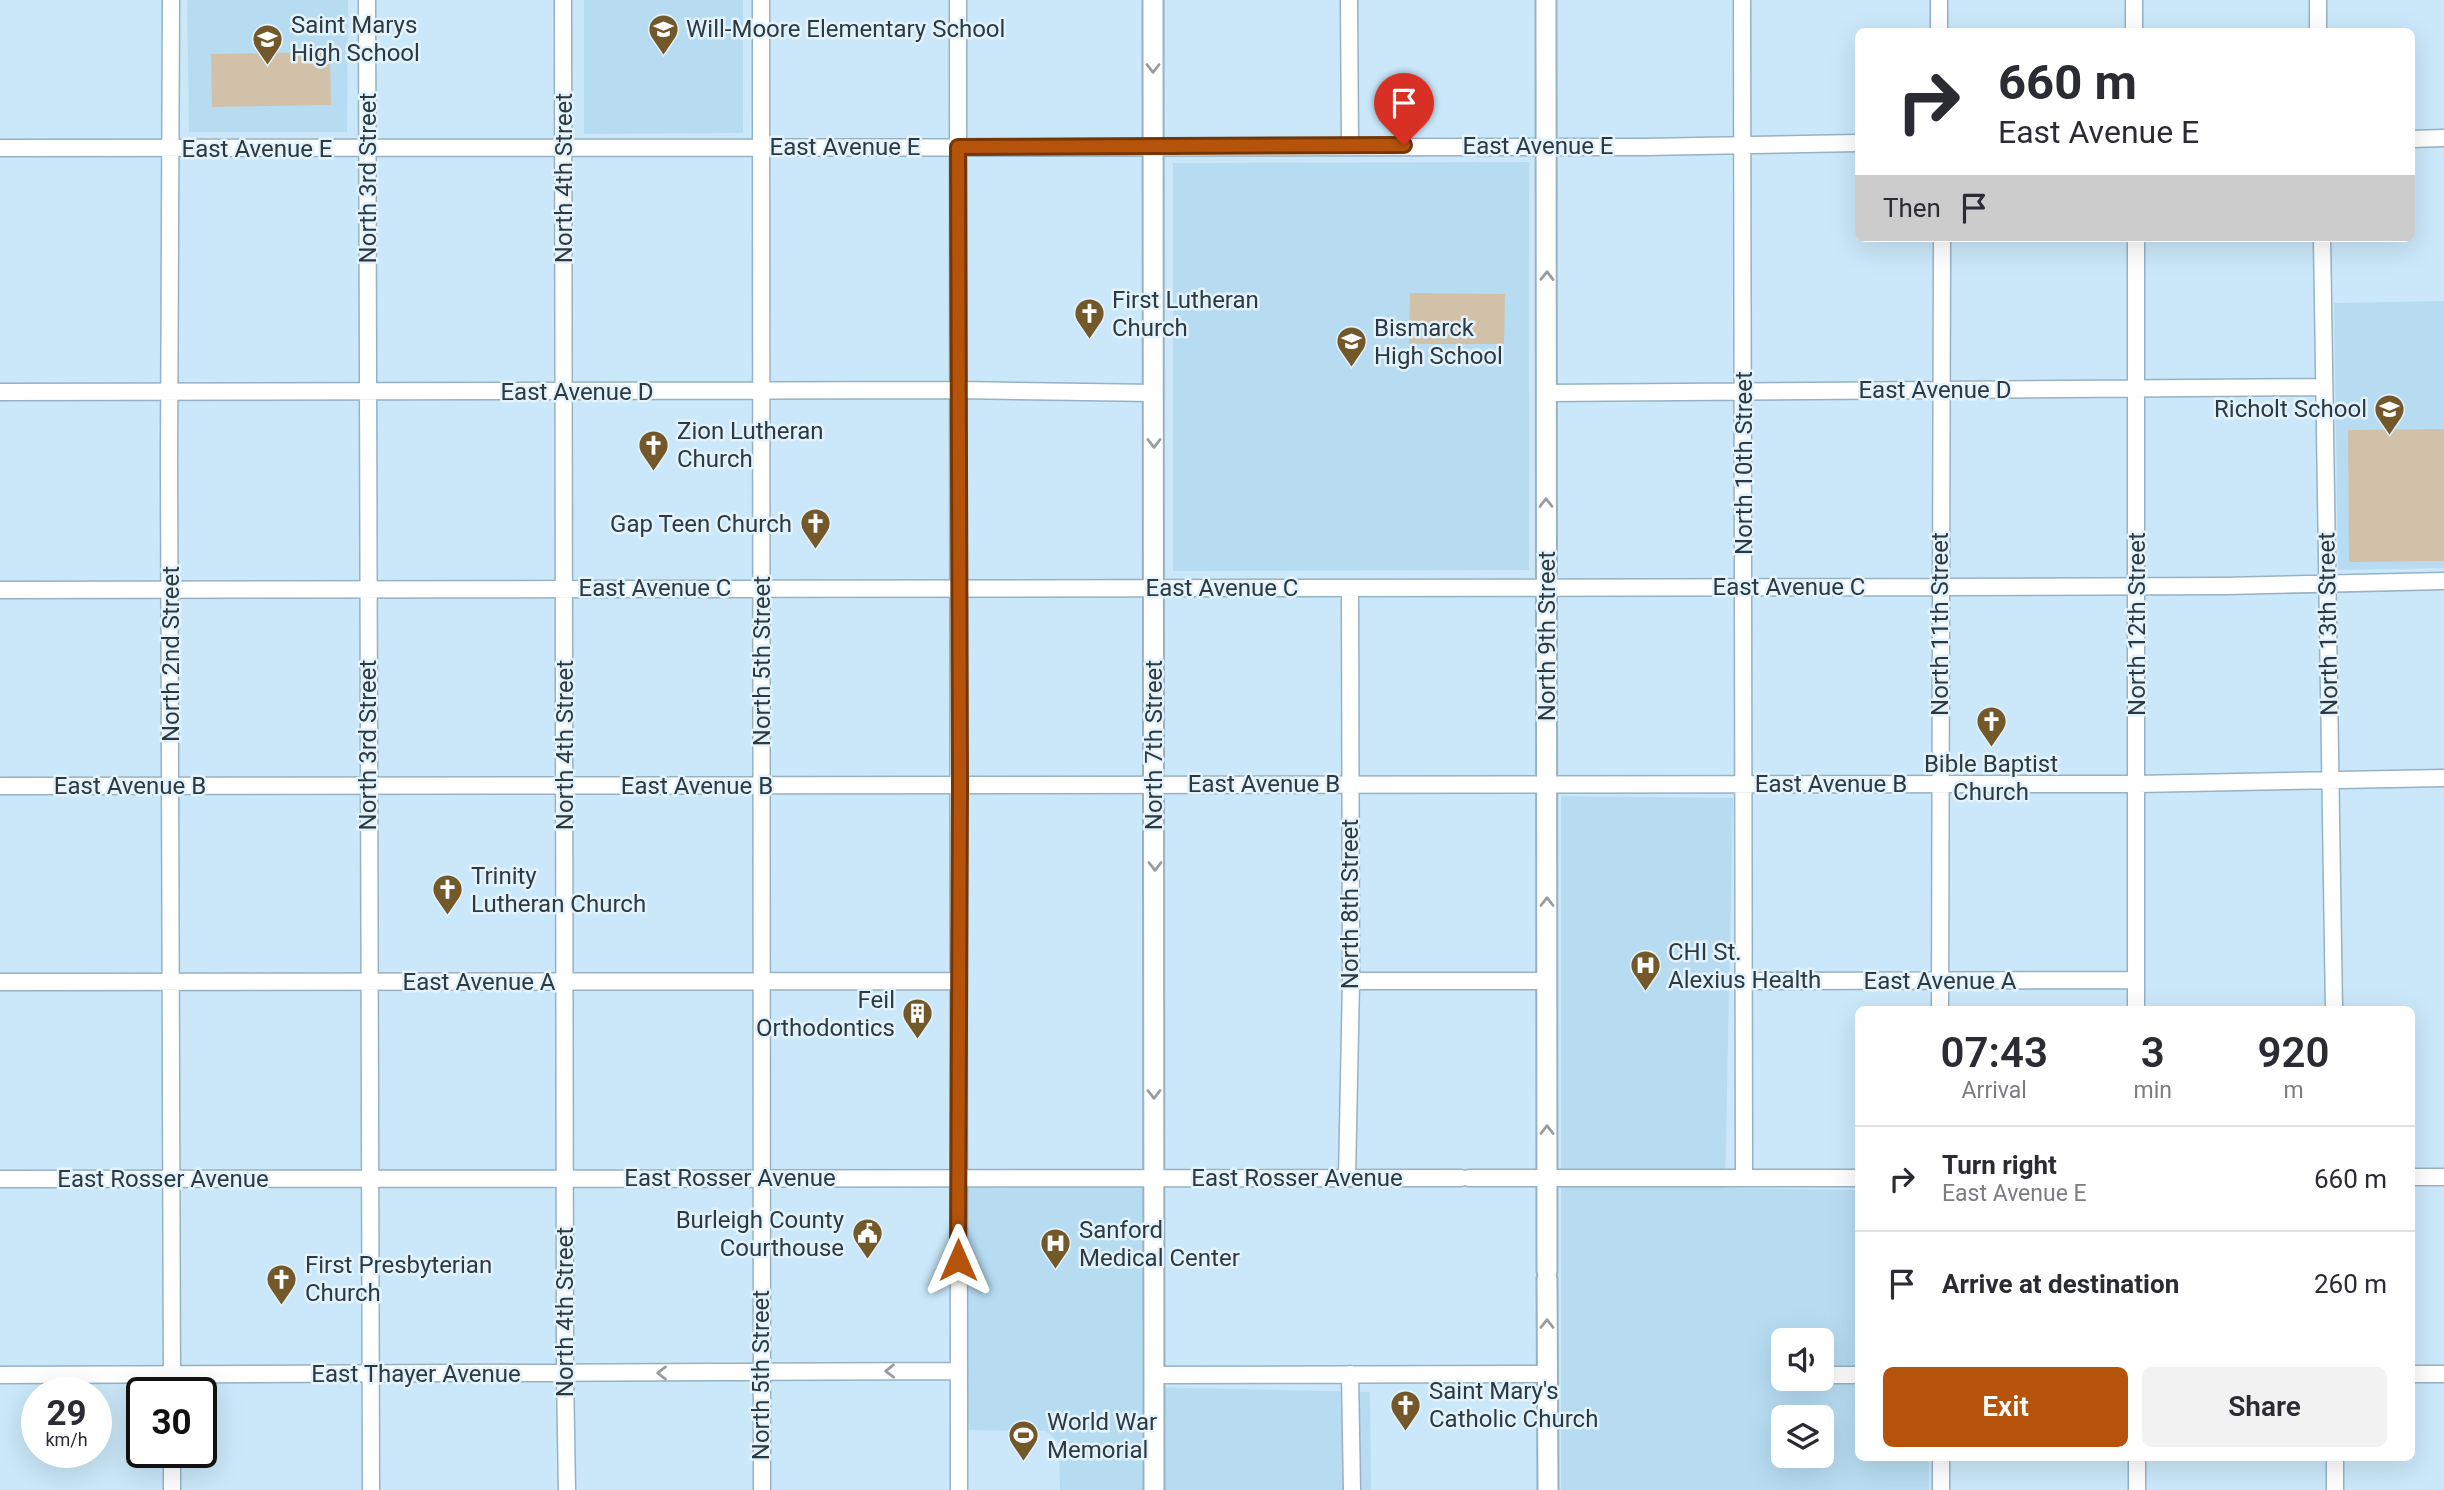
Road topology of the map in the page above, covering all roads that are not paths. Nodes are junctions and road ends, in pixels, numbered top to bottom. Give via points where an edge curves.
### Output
1 (171, 0) edge
2 (367, 0) edge
3 (563, 0) edge
4 (761, 0) edge
5 (957, 0) edge
6 (1153, 0) edge
7 (1349, 0) edge
8 (1546, 0) edge
9 (1742, 0) edge
10 (1939, 0) edge
11 (2134, 0) edge
12 (2318, 0) edge
13 (1939, 28) edge
14 (2134, 28) edge
15 (2318, 28) edge
16 (2444, 138) edge
17 (2415, 139) edge
18 (1855, 143) edge
19 (1350, 145) junction
20 (1742, 145) junction
21 (1152, 146) junction
22 (1548, 146) junction
23 (761, 147) junction
24 (958, 147) junction
25 (0, 148) edge
26 (565, 148) junction
27 (171, 149) junction
28 (368, 149) junction
29 (1942, 242) edge
30 (2136, 242) edge
31 (2322, 242) edge
32 (2324, 387) junction
33 (958, 390) junction
34 (1744, 390) junction
35 (1940, 390) junction
36 (2136, 390) junction
37 (170, 391) junction
38 (762, 391) junction
39 (0, 392) edge
40 (368, 392) junction
41 (565, 392) junction
42 (1154, 393) junction
43 (1546, 394) junction
44 (2444, 581) edge
45 (2327, 583) junction
46 (1547, 586) junction
47 (2136, 586) junction
48 (957, 587) junction
49 (1744, 587) junction
50 (1939, 587) junction
51 (565, 588) junction
52 (762, 588) junction
53 (1154, 588) junction
54 (1350, 588) junction
55 (171, 589) junction
56 (368, 589) junction
57 (0, 590) edge
58 (2444, 778) edge
59 (2330, 780) junction
60 (2137, 783) junction
61 (1155, 784) junction
62 (1350, 784) junction
63 (1547, 784) junction
64 (1744, 784) junction
65 (1941, 784) junction
66 (960, 785) junction
67 (0, 786) edge
68 (171, 786) junction
69 (368, 786) junction
70 (565, 786) junction
71 (762, 786) junction
72 (2136, 980) junction
73 (565, 981) junction
74 (762, 981) junction
75 (958, 981) junction
76 (1351, 981) junction
77 (1547, 981) junction
78 (1744, 981) junction
79 (1940, 981) junction
80 (0, 982) edge
81 (368, 982) junction
82 (172, 983) junction
83 (1940, 1006) edge
84 (2136, 1006) edge
85 (2334, 1006) edge
86 (2415, 1177) edge
87 (2444, 1177) edge
88 (762, 1178) junction
89 (958, 1178) junction
90 (1154, 1178) junction
91 (1347, 1178) junction
92 (1744, 1178) junction
93 (1855, 1178) edge
94 (0, 1179) edge
95 (172, 1179) junction
96 (369, 1179) junction
97 (564, 1179) junction
98 (1547, 1179) junction
99 (958, 1371) junction
100 (565, 1373) junction
101 (761, 1373) junction
102 (1154, 1374) junction
103 (1350, 1374) junction
104 (1547, 1374) junction
105 (2415, 1374) edge
106 (2444, 1374) edge
107 (0, 1375) edge
108 (172, 1375) junction
109 (369, 1375) junction
110 (1834, 1375) edge
111 (1855, 1375) edge
112 (1941, 1461) edge
113 (2137, 1461) edge
114 (2335, 1461) edge
115 (172, 1468) edge
116 (172, 1490) edge
117 (370, 1490) edge
118 (567, 1490) edge
119 (762, 1490) edge
120 (959, 1490) edge
121 (1154, 1490) edge
122 (1352, 1490) edge
123 (1548, 1490) edge
124 (1941, 1490) edge
125 (2137, 1490) edge
126 (2335, 1490) edge

1 - 27 street, North 2nd Street
2 - 28 street, North 3rd Street
3 - 26 street, North 4th Street
4 - 23 street, North 5th Street
5 - 24 street
6 -> 21 main road, North 7th Street
7 - 19 street
8 - 22 main road, North 9th Street
9 - 20 street, North 10th Street
10 - 13 street
11 - 14 street
12 - 15 street
16 - 17 street
18 - 20 street, East Avenue E
19 - 21 street, East Avenue E
19 - 22 street, East Avenue E
20 - 22 street, East Avenue E
20 - 34 street, North 10th Street
21 - 24 street, East Avenue E
21 - 42 main road, North 7th Street
43 -> 22 main road, North 9th Street
23 - 24 street, East Avenue E
23 - 26 street, East Avenue E
23 - 38 street, North 5th Street
24 - 33 street
25 - 27 street, East Avenue E
26 - 28 street, East Avenue E
26 - 41 street, North 4th Street
27 - 28 street, East Avenue E
27 - 37 street, North 2nd Street
28 - 40 street, North 3rd Street
29 - 35 street, North 11th Street
30 - 36 street, North 12th Street
31 - 32 street, North 13th Street
32 - 36 street, East Avenue D
32 - 45 street, North 13th Street
33 - 38 street, East Avenue D
33 - 42 street, East Avenue D
33 - 48 street
34 - 35 street, East Avenue D
34 - 43 street, East Avenue D
34 - 49 street, North 10th Street
35 - 36 street, East Avenue D
35 - 50 street, North 11th Street
36 - 47 street, North 12th Street
37 - 39 street, East Avenue D
37 - 40 street, East Avenue D
37 - 55 street, North 2nd Street
38 - 41 street, East Avenue D
38 - 52 street, North 5th Street
40 - 41 street, East Avenue D
40 - 56 street, North 3rd Street
41 - 51 street, North 4th Street
42 -> 53 main road, North 7th Street
46 -> 43 main road, North 9th Street
44 - 45 street, East Avenue C
45 - 47 street, East Avenue C
45 - 59 street, North 13th Street
46 - 49 street, East Avenue C
46 - 54 street, East Avenue C
46 - 63 main road, North 9th Street
47 - 50 street, East Avenue C
47 - 60 street, North 12th Street
48 - 52 street, East Avenue C
48 - 53 street, East Avenue C
48 - 66 street
49 - 50 street, East Avenue C
49 - 64 street, North 10th Street
50 - 65 street, North 11th Street
51 - 52 street, East Avenue C
51 - 56 street, East Avenue C
51 - 70 street, North 4th Street
52 - 71 street, North 5th Street
53 - 54 street, East Avenue C
53 - 61 main road, North 7th Street
54 - 62 street, North 8th Street
55 - 56 street, East Avenue C
55 - 57 street, East Avenue C
55 - 68 street, North 2nd Street
56 - 69 street, North 3rd Street
58 - 59 street, East Avenue B
59 - 60 street, East Avenue B
59 - 85 street, North 13th Street
60 - 65 street, East Avenue B
60 - 72 street, North 12th Street
61 - 62 street, East Avenue B
61 - 66 street, East Avenue B
61 -> 90 main road, North 7th Street
62 - 63 street, East Avenue B
62 - 76 street, North 8th Street
63 - 64 street, East Avenue B
77 -> 63 main road, North 9th Street
64 - 65 street, East Avenue B
64 - 78 street, North 10th Street
65 - 79 street, North 11th Street
66 - 71 street, East Avenue B
66 - 75 street
67 - 68 street, East Avenue B
68 - 69 street, East Avenue B
68 - 82 street, North 2nd Street
69 - 70 street, East Avenue B
69 - 81 street, North 3rd Street
70 - 71 street, East Avenue B
70 - 73 street, North 4th Street
71 - 74 street, North 5th Street
72 - 79 street, East Avenue A
72 - 84 street, North 12th Street
73 - 74 street, East Avenue A
73 - 81 street, East Avenue A
73 - 97 street, North 4th Street
74 - 75 street, East Avenue A
74 - 88 street, North 5th Street
75 - 89 street
76 - 77 street
76 - 91 street, North 8th Street
98 -> 77 main road, North 9th Street
78 - 79 street, East Avenue A
78 - 92 street, North 10th Street
79 - 83 street, North 11th Street
80 - 82 street, East Avenue A
81 - 82 street, East Avenue A
81 - 96 street, North 3rd Street
82 - 95 street, North 2nd Street
86 - 87 street
88 - 89 street, East Rosser Avenue
88 - 97 street, East Rosser Avenue
88 - 101 street, North 5th Street
89 - 90 street, East Rosser Avenue
89 - 99 street
90 - 91 street, East Rosser Avenue
90 - 102 main road, North 7th Street
91 - 98 street, East Rosser Avenue
92 - 93 street, East Rosser Avenue
92 - 98 street, East Rosser Avenue
94 - 95 street, East Rosser Avenue
95 - 96 street, East Rosser Avenue
95 - 108 street, North 2nd Street
96 - 97 street, East Rosser Avenue
96 - 109 street, North 3rd Street
97 - 100 street, North 4th Street
104 -> 98 main road, North 9th Street
99 -> 101 street, East Thayer Avenue
99 - 120 street
101 -> 100 street, East Thayer Avenue
100 - 109 street, East Thayer Avenue
100 - 118 street, North 4th Street
101 - 119 street, North 5th Street
102 - 103 street
102 - 121 main road, North 7th Street
103 - 104 street
103 - 122 street
104 - 123 main road, North 9th Street
105 - 106 street
107 - 108 street, East Thayer Avenue
108 - 109 street, East Thayer Avenue
109 - 117 street, North 3rd Street
110 - 111 street
112 - 124 street
113 - 125 street
114 - 126 street
115 - 116 street

